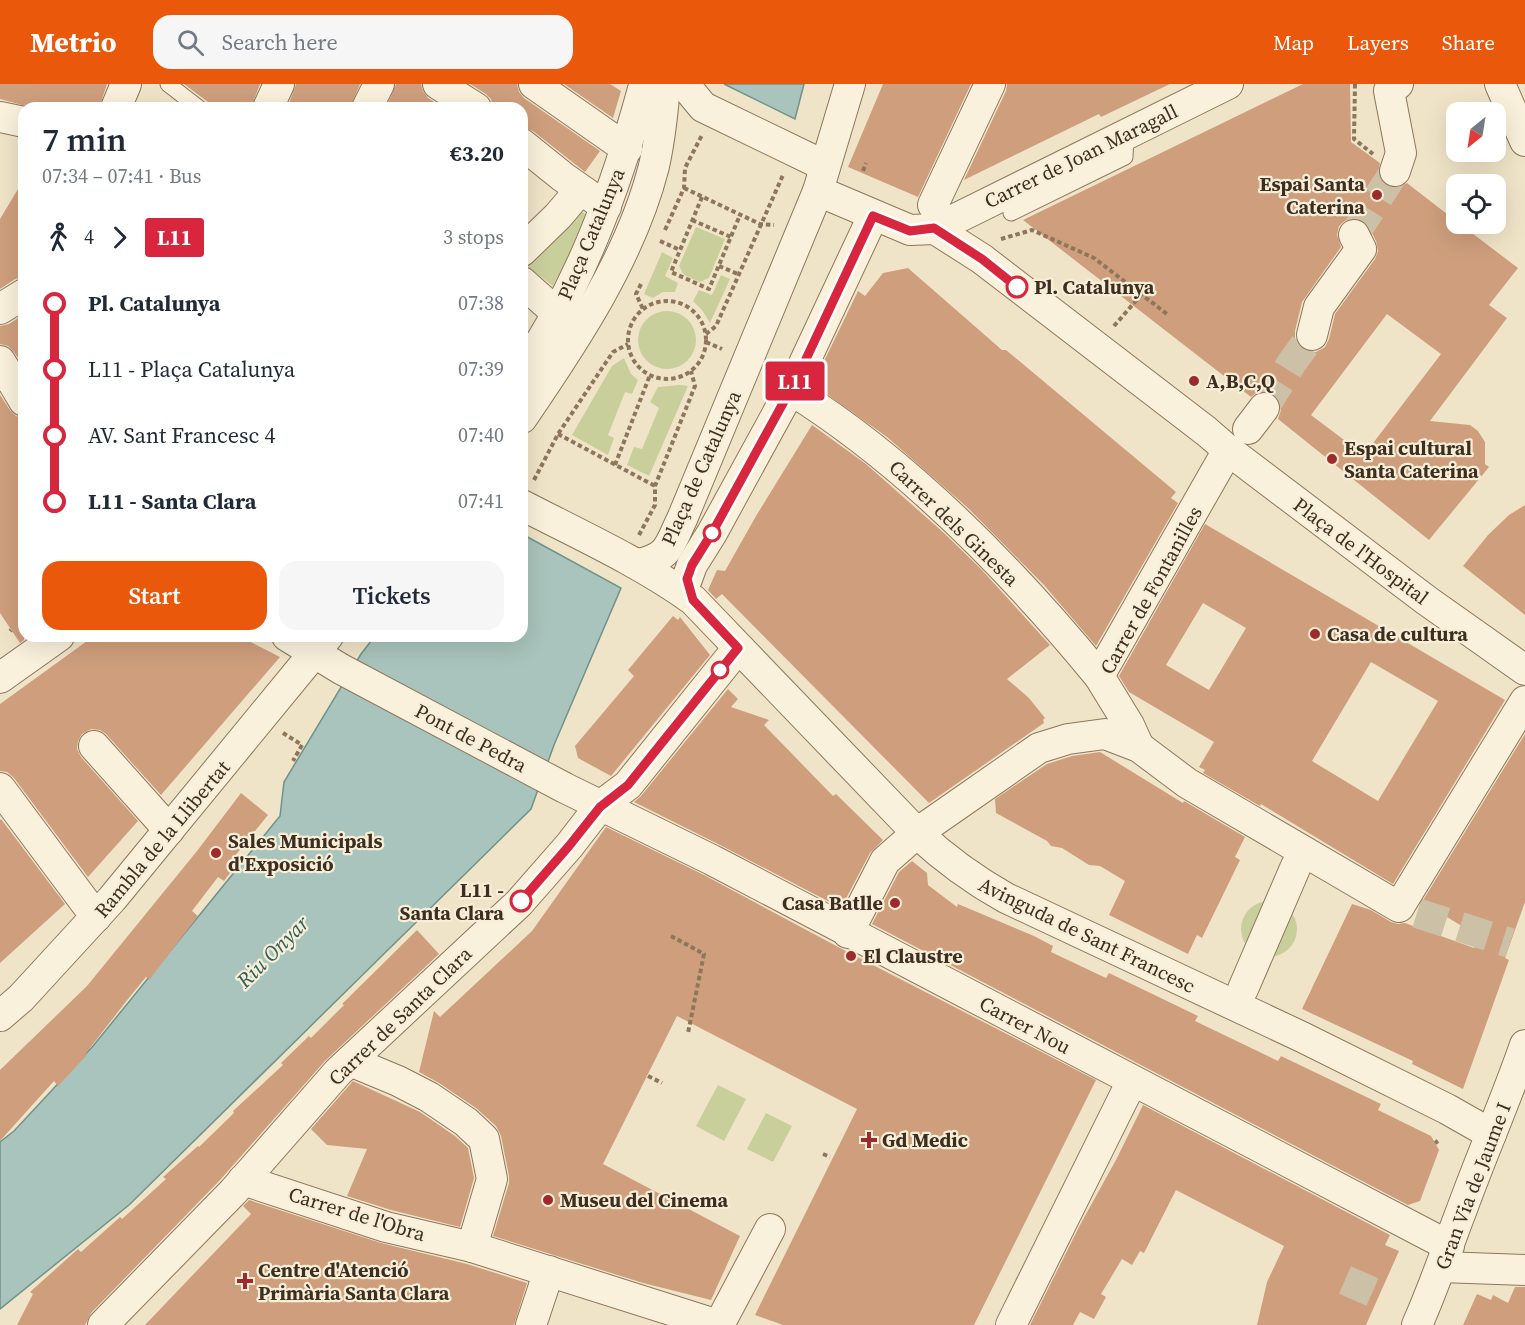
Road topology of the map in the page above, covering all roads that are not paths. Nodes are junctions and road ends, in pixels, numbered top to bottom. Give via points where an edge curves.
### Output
1 (126, 84) edge
2 (168, 84) edge
3 (279, 84) edge
4 (379, 84) edge
5 (438, 84) edge
6 (534, 84) edge
7 (850, 84) edge
8 (990, 84) edge
9 (1228, 84) edge
10 (1398, 84) edge
11 (1500, 84) edge
12 (656, 87) edge
13 (118, 102) edge
14 (192, 102) edge
15 (271, 102) edge
16 (371, 102) edge
17 (466, 102) edge
18 (703, 107) junction
19 (0, 117) edge
20 (18, 121) edge
21 (1126, 133) junction
22 (660, 134) junction
23 (1525, 141) edge
24 (528, 149) edge
25 (627, 149) junction
26 (1395, 171) tunnel mouth
27 (822, 178) junction
28 (580, 190) junction
29 (606, 207) junction
30 (1011, 213) dead end
31 (873, 216) junction
32 (934, 217) junction
33 (1354, 235) tunnel mouth
34 (528, 245) edge
35 (528, 287) edge
36 (18, 298) edge
37 (549, 306) dead end
38 (0, 309) edge
39 (1312, 335) tunnel mouth
40 (0, 361) edge
41 (528, 362) edge
42 (791, 390) junction
43 (18, 391) edge
44 (528, 409) edge
45 (1247, 429) junction
46 (528, 495) edge
47 (682, 519) junction
48 (638, 552) junction
49 (690, 590) junction
50 (51, 642) edge
51 (322, 645) edge
52 (738, 648) junction
53 (1525, 670) edge
54 (1099, 676) junction
55 (0, 678) edge
56 (1525, 700) edge
57 (94, 746) dead end
58 (1139, 747) junction
59 (4, 802) edge
60 (600, 807) junction
61 (170, 830) junction
62 (917, 833) junction
63 (1296, 866) dead end
64 (96, 917) junction
65 (848, 933) junction
66 (1243, 989) dead end
67 (0, 1016) edge
68 (1525, 1045) edge
69 (350, 1061) junction
70 (1132, 1081) junction
71 (1491, 1134) junction
72 (243, 1180) junction
73 (770, 1229) dead end
74 (472, 1247) junction
75 (1445, 1257) junction
76 (1525, 1270) edge
77 (549, 1271) junction
78 (103, 1325) edge
79 (531, 1325) edge
80 (719, 1325) edge
81 (1011, 1325) edge
82 (1417, 1325) edge

1 - 13 street
2 - 14 lane
3 - 15 street
4 - 16 street
5 - 17 street
6 - 25 street
7 - 27 street, Plaça de Catalunya
8 - 32 street
9 - 21 street, Carrer de Joan Maragall
10 - 26 street via 1389,91 1401,153
11 - 23 street
12 - 18 street
12 - 22 street
12 - 25 street, Plaça Catalunya
18 - 22 street via 675,116
18 - 27 street
19 - 20 street
21 - 30 lane via 1125,157
21 - 32 street, Carrer de Joan Maragall
22 - 44 street via 645,196 616,262 575,340
24 - 28 street
25 - 29 street, Plaça Catalunya
27 - 31 street
27 - 47 street, Plaça de Catalunya
28 - 29 street
28 - 34 street
29 - 41 street, Plaça Catalunya via 546,335
31 - 32 street via 910,231
31 - 42 street, Plaça de Catalunya
32 - 45 street, Plaça de l'Hospital via 982,259 1206,431
33 - 39 street via 1361,249 1319,307
35 - 37 street
36 - 38 street
40 - 43 street
42 - 49 street, Plaça de Catalunya via 692,565
42 - 54 street, Carrer dels Ginesta via 889,461 934,501 1014,580
45 - 53 street, Plaça de l'Hospital via 1426,600
45 - 54 street, Carrer de Fontanilles
46 - 48 street
47 - 48 street, Plaça de Catalunya via 661,557
47 - 49 street
48 - 49 street
49 - 52 street, Avinguda de Sant Francesc
50 - 55 street
51 - 60 street, Pont de Pedra via 341,669
51 - 61 street, Rambla de la Llibertat
52 - 60 street, Carrer de Santa Clara via 628,785
52 - 62 street, Avinguda de Sant Francesc
54 - 58 street, Carrer de Fontanilles
56 - 58 street via 1399,907 1187,783
57 - 61 street
58 - 62 street via 1105,734 1039,748
59 - 64 street
60 - 65 street, Carrer Nou via 712,860
60 - 69 street, Carrer de Santa Clara via 519,903
61 - 64 street, Rambla de la Llibertat
62 - 65 street via 885,861
62 - 71 street, Avinguda de Sant Francesc via 946,861 1006,898 1302,1037
63 - 66 street
64 - 67 street, Rambla de la Llibertat
65 - 70 street, Carrer Nou
68 - 71 street, Gran Via de Jaume I
69 - 72 street, Carrer de Santa Clara
69 - 74 street via 429,1097 484,1138 492,1179
70 - 75 street, Carrer Nou
70 - 81 street
71 - 75 street, Gran Via de Jaume I
72 - 74 street, Carrer de l'Obra via 386,1227
72 - 78 street, Carrer de Santa Clara
73 - 80 street
74 - 77 street, Carrer de l'Obra
75 - 76 street
75 - 82 street, Gran Via de Jaume I
77 - 79 street
77 - 80 street, Carrer de l'Obra

